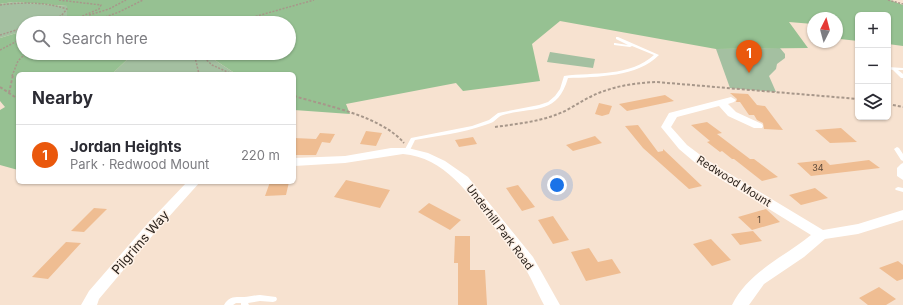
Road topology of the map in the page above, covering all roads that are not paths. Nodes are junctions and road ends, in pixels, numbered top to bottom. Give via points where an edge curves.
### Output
1 (617, 38) dead end
2 (615, 44) dead end
3 (635, 47) junction
4 (894, 68) joint
5 (903, 69) edge
6 (903, 77) edge
7 (758, 126) dead end
8 (897, 149) dead end
9 (407, 151) junction
10 (903, 159) edge
11 (296, 162) edge
12 (903, 165) edge
13 (903, 178) edge
14 (192, 184) edge
15 (903, 215) edge
16 (820, 235) junction
17 (273, 299) dead end
18 (244, 302) edge
19 (227, 304) edge
20 (89, 305) edge
21 (552, 305) edge
22 (740, 305) edge

1 - 3 lane
2 - 3 lane
3 - 9 lane via 657,55 643,64 615,73 566,77 558,98 544,106 499,114 474,126 413,139
4 - 5 lane
4 - 6 lane
7 - 16 street, Redwood Mount via 732,114 726,101 673,115 666,127 675,140 709,168
8 - 10 lane
9 - 11 street, Underhill Park Road
9 - 21 street, Underhill Park Road via 443,166 465,181 528,262
12 - 13 lane via 900,168 900,176
14 - 20 street, Pilgrims Way via 94,295
15 - 16 street via 858,229
16 - 22 street via 799,253 759,280
17 - 18 lane via 260,298
18 - 19 lane via 236,300

